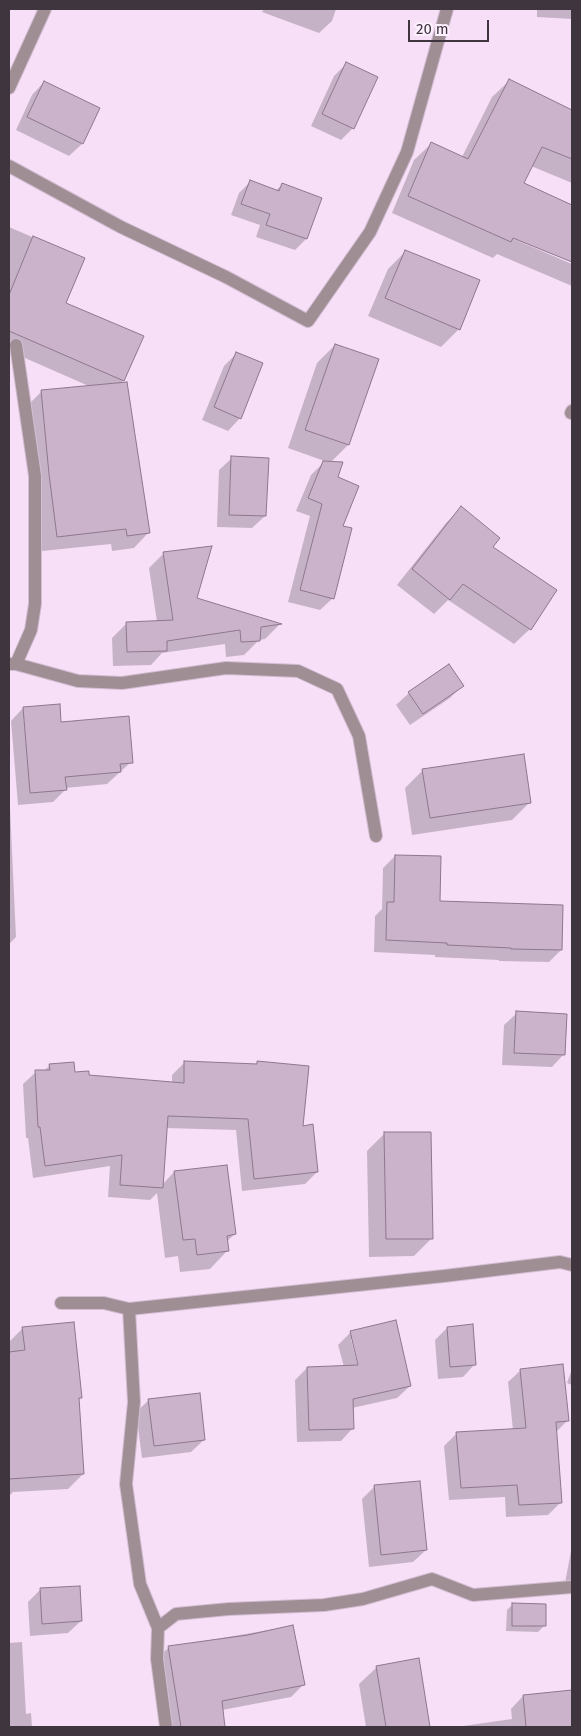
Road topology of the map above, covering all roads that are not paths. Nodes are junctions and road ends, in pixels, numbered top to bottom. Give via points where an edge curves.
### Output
1 (45, 9) edge
2 (447, 9) edge
3 (9, 88) edge
4 (9, 166) edge
5 (16, 345) dead end
6 (12, 664) edge
7 (376, 836) dead end
8 (572, 1265) edge
9 (61, 1303) dead end
10 (129, 1309) junction
11 (572, 1587) edge
12 (158, 1628) junction
13 (166, 1727) edge

1 - 3 street
2 - 4 street via 407,152 370,232 308,321 121,227
5 - 6 street via 35,476 35,594 31,630
6 - 7 street via 78,681 122,683 226,668 298,671 337,689 359,736
8 - 10 street via 560,1262
9 - 10 street via 104,1303
10 - 12 street via 134,1402 126,1484 140,1584
11 - 12 street via 473,1595 432,1579 363,1599 324,1605 176,1614
12 - 13 street

